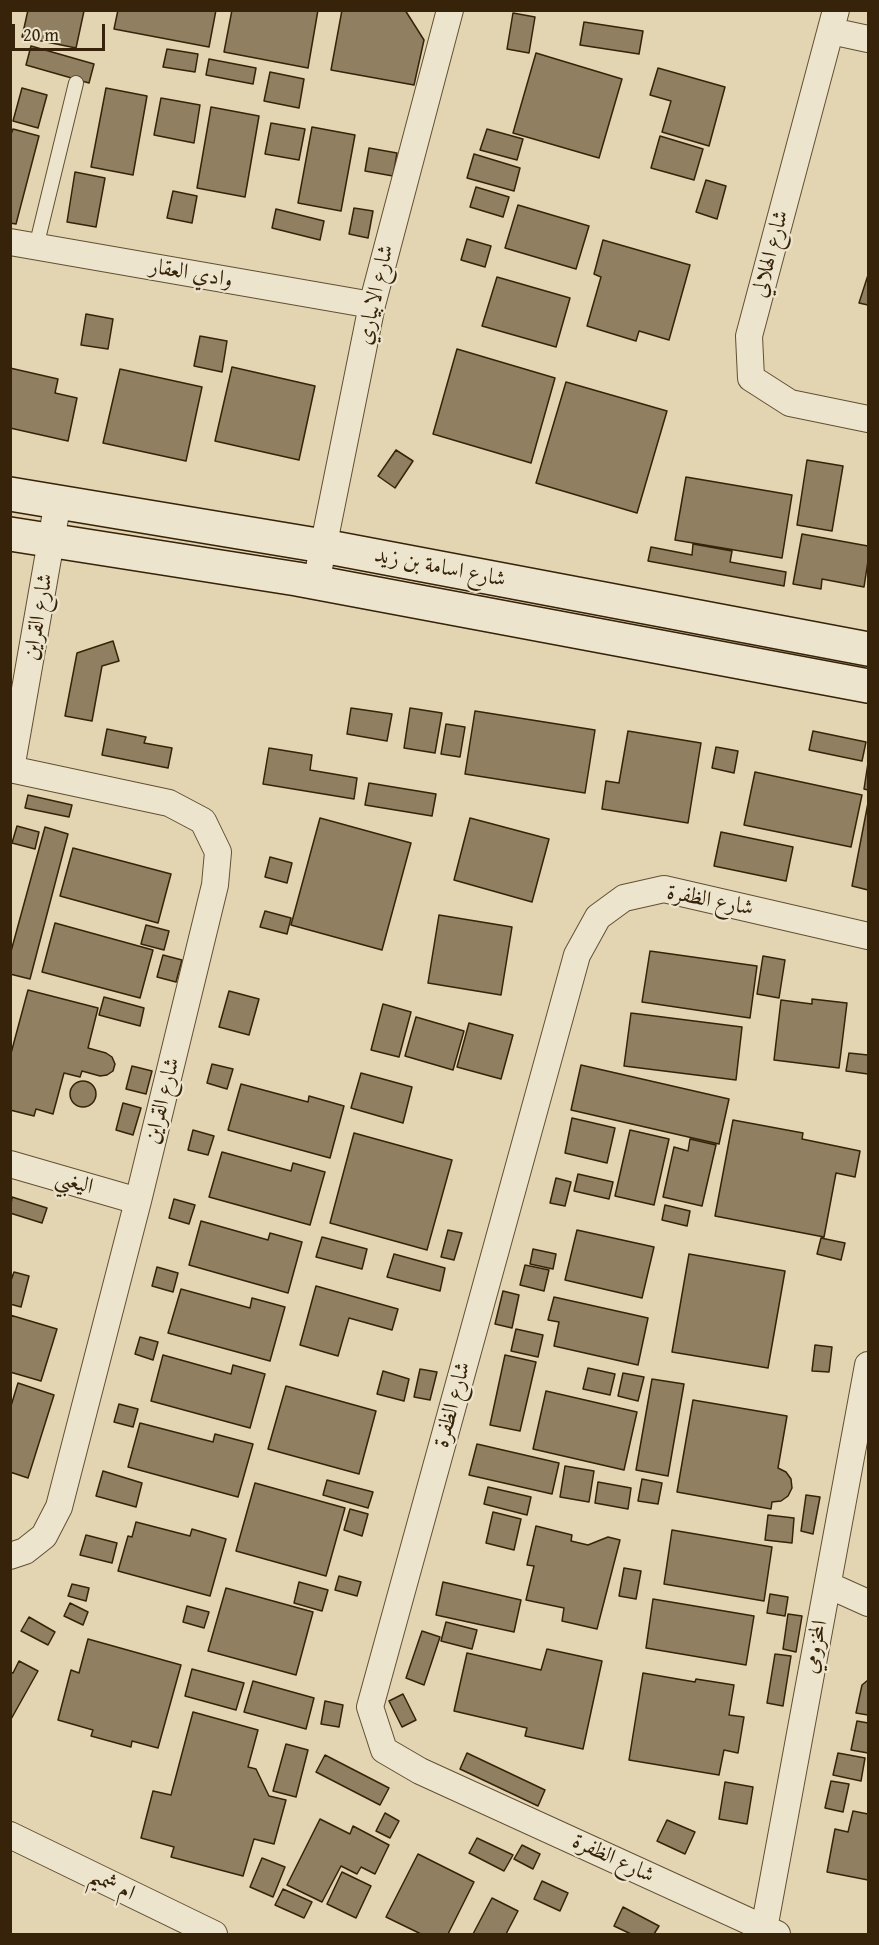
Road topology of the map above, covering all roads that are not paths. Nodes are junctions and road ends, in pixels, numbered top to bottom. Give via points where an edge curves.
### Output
1 (450, 10) edge
2 (833, 21) edge
3 (868, 39) edge
4 (76, 83) dead end
5 (10, 242) edge
6 (36, 247) junction
7 (372, 305) junction
8 (868, 419) edge
9 (10, 494) edge
10 (58, 501) junction
11 (10, 534) edge
12 (53, 540) junction
13 (323, 546) junction
14 (316, 583) junction
15 (868, 649) edge
16 (868, 686) edge
17 (11, 769) edge
18 (868, 936) edge
19 (10, 1164) edge
20 (138, 1201) junction
21 (868, 1365) edge
22 (10, 1556) edge
23 (828, 1586) junction
24 (868, 1603) edge
25 (10, 1835) edge
26 (770, 1932) edge
27 (214, 1935) edge

1 - 7 street, شارع الابياري
2 - 3 street
2 - 8 street, شارع الهلالي via 749,336 751,378 790,403
4 - 6 lane
5 - 6 street, وادي العقار
6 - 7 street, وادي العقار
7 - 13 street, شارع الابياري
9 - 10 street, شارع اسامة بن زيد
10 - 12 street, شارع القراين
10 - 13 street, شارع اسامة بن زيد
11 - 12 street, شارع اسامة بن زيد
12 - 14 street, شارع اسامة بن زيد
12 - 17 street, شارع القراين
13 - 14 street, شارع الابياري
13 - 15 street, شارع اسامة بن زيد
14 - 16 street, شارع اسامة بن زيد
17 - 20 street, شارع القراين via 169,802 203,821 218,852 215,885
18 - 26 street, شارع الظفرة via 664,889 624,898 598,917 577,955 370,1707 384,1750 420,1771
19 - 20 street, اليغبي
20 - 22 street, شارع القراين via 59,1507 44,1536 25,1551
21 - 23 street, المخزومي
23 - 24 street
23 - 26 street, المخزومي
25 - 27 street, ام شميم

